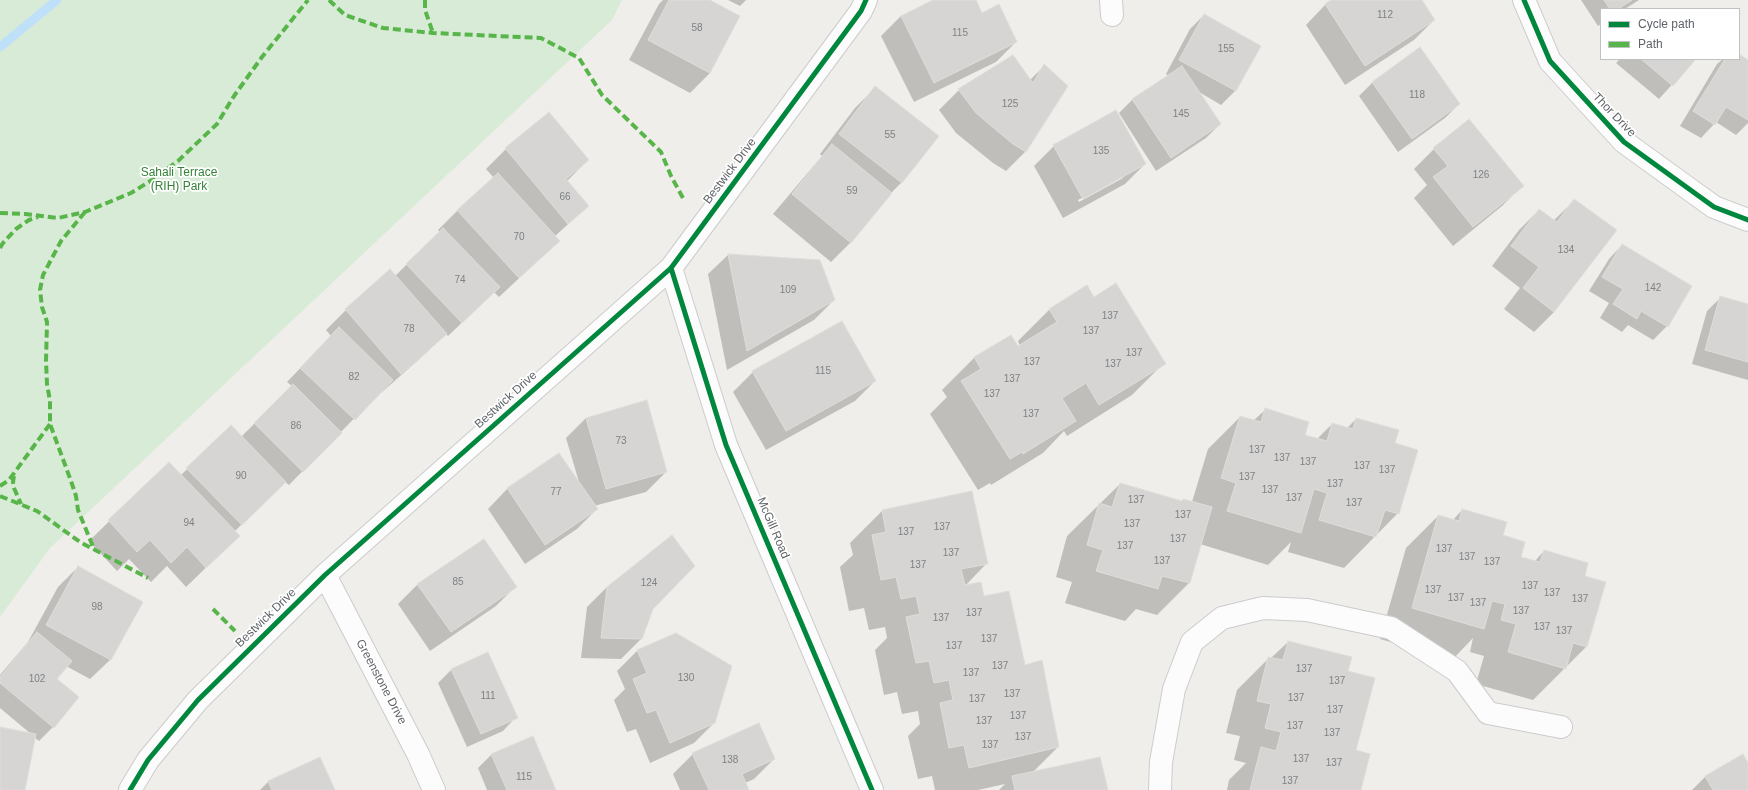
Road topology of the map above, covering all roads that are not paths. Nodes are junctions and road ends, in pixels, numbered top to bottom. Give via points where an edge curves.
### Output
1 (866, 0) edge
2 (1524, 0) edge
3 (1748, 220) edge
4 (671, 268) junction
5 (325, 575) junction
6 (1561, 727) dead end
7 (130, 790) edge
8 (434, 790) edge
9 (872, 790) edge
10 (1160, 790) edge

1 - 4 street, Bestwick Drive via 857,16
2 - 3 street, Thor Drive via 1550,61 1624,142 1714,207
4 - 5 street, Bestwick Drive
4 - 9 street, McGill Road via 726,445
5 - 7 street, Bestwick Drive via 198,700 148,760
5 - 8 street, Greenstone Drive via 418,754
6 - 10 street via 1488,713 1457,671 1391,628 1307,610 1263,608 1222,618 1192,642 1174,688 1161,762

